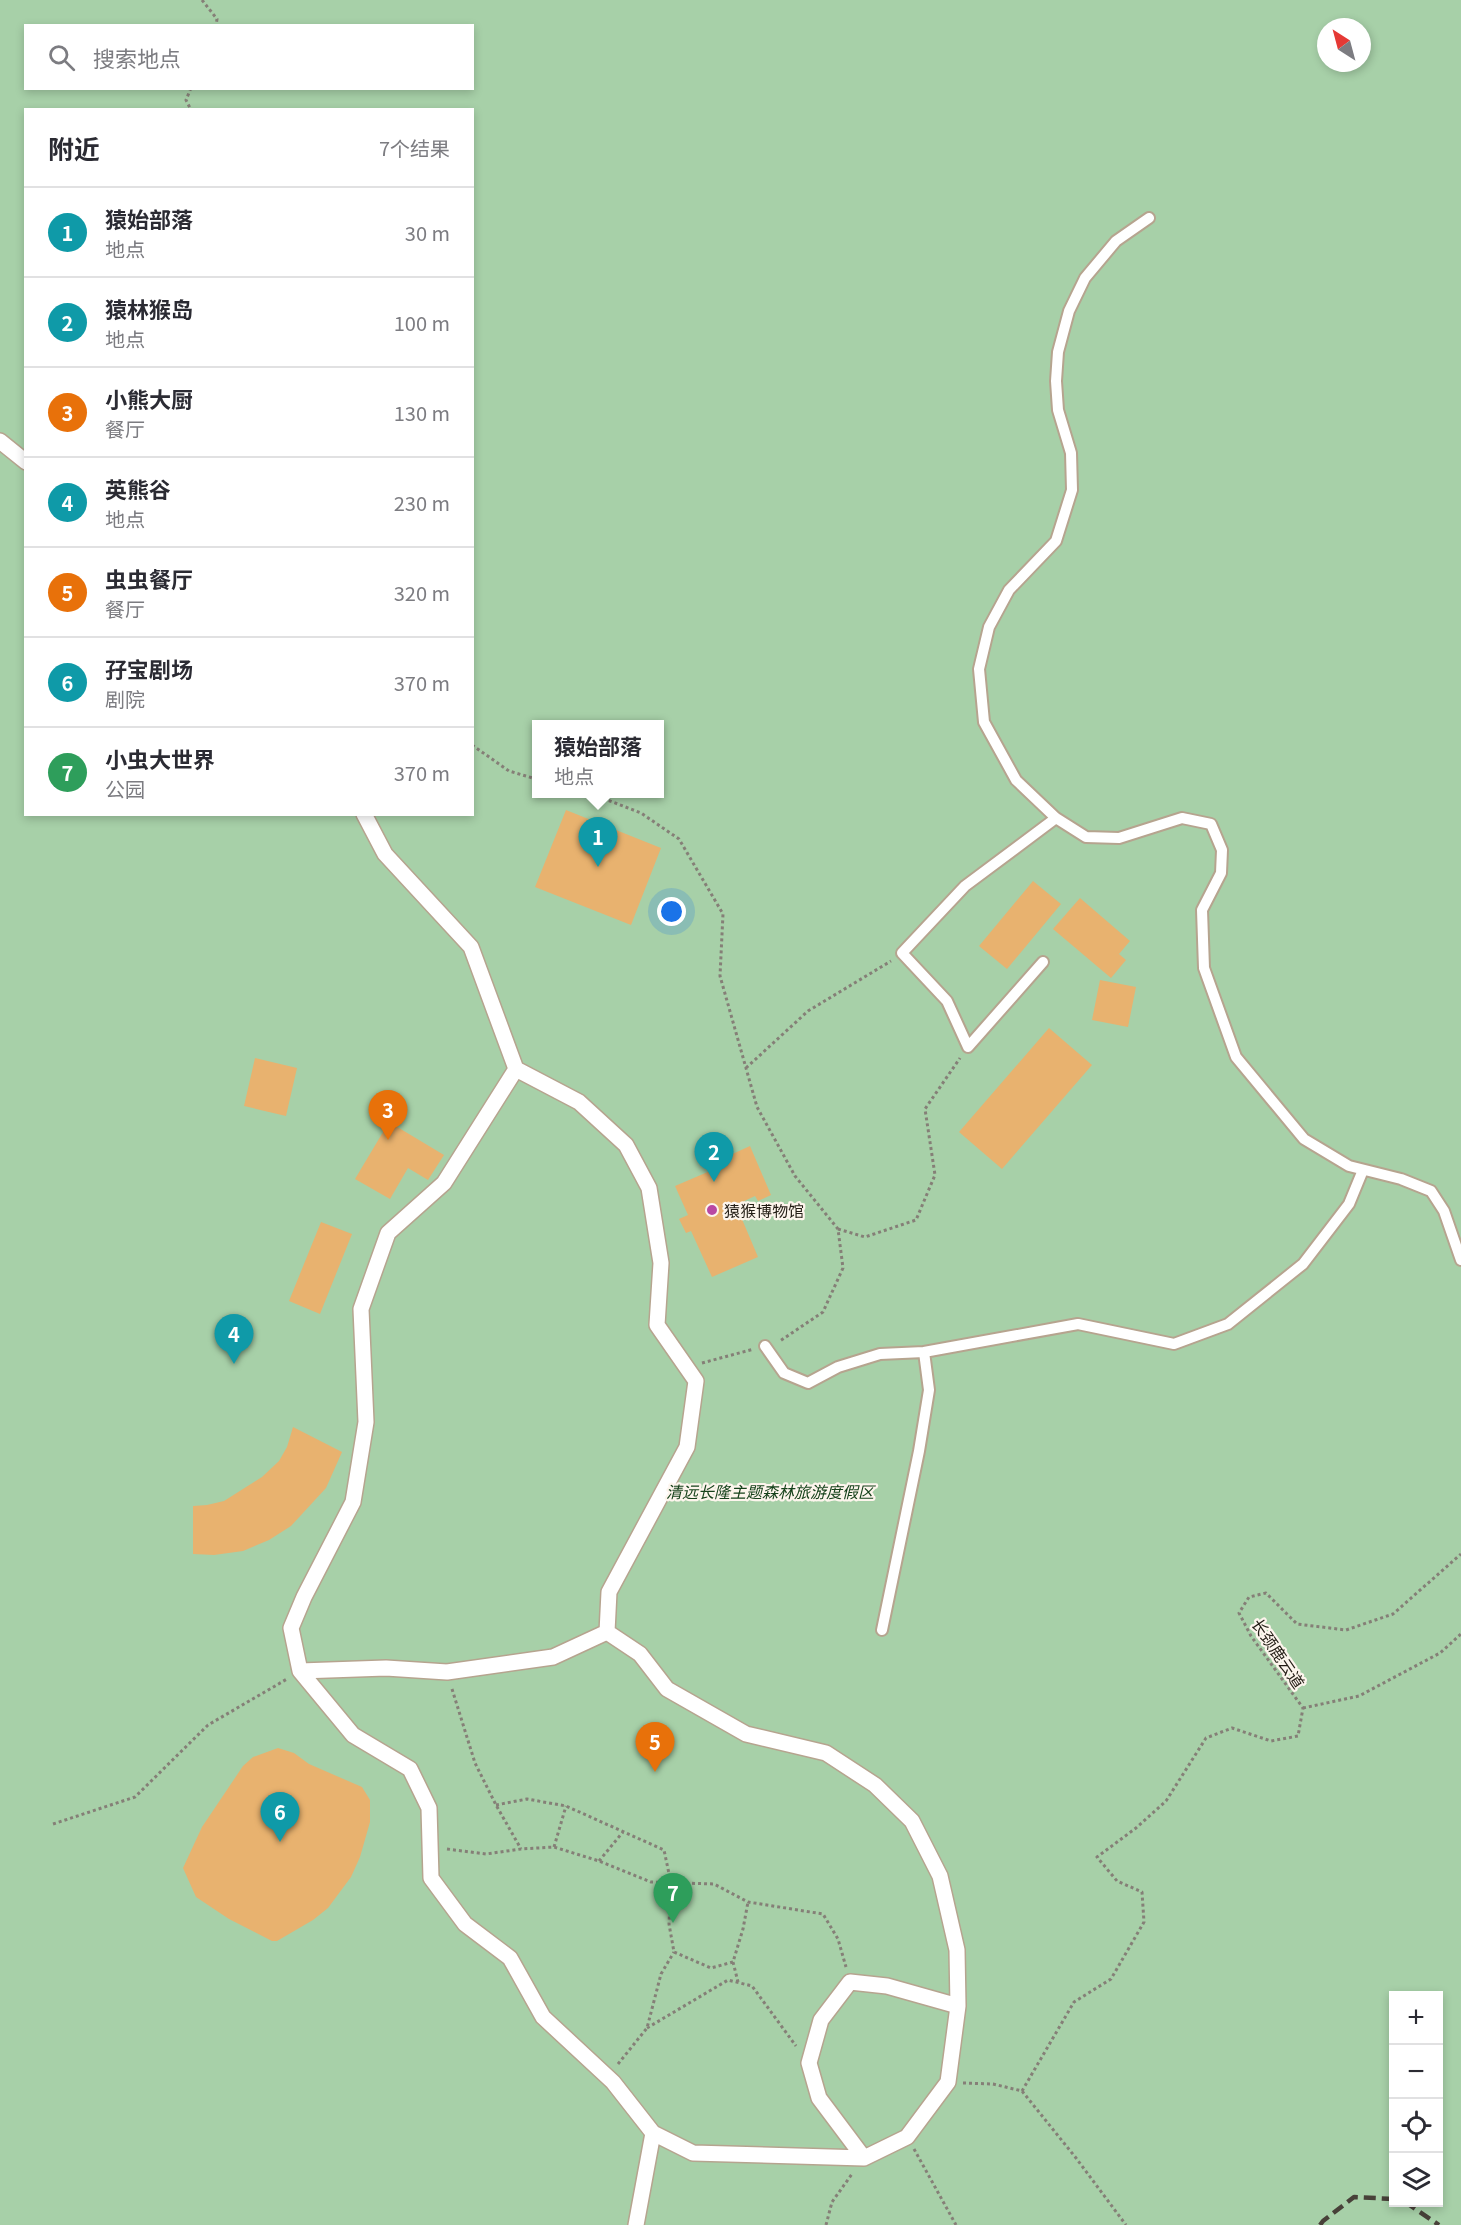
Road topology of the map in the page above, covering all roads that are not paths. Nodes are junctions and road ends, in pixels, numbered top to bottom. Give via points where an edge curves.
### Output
1 (1149, 218) dead end
2 (0, 441) edge
3 (24, 460) edge
4 (365, 816) edge
5 (1056, 818) junction
6 (1043, 962) dead end
7 (516, 1069) junction
8 (1363, 1170) junction
9 (1461, 1260) edge
10 (765, 1346) road end
11 (924, 1352) junction
12 (882, 1630) dead end
13 (608, 1632) junction
14 (300, 1671) junction
15 (958, 2006) junction
16 (653, 2133) junction
17 (864, 2158) junction
18 (636, 2225) edge

1 - 5 lane via 1116,241 1085,278 1069,312 1058,352 1056,381 1058,410 1071,453 1072,490 1056,541 1009,590 989,627 979,669 984,722 1016,780
2 - 3 street
4 - 7 street via 385,854 471,947
5 - 6 lane via 965,886 902,953 947,1001 968,1047
5 - 8 lane via 1086,837 1119,838 1182,818 1211,824 1222,850 1221,873 1202,910 1204,968 1236,1057 1304,1139
7 - 13 street via 579,1102 626,1145 649,1188 661,1263 657,1325 696,1382 687,1447 609,1592
7 - 14 street via 444,1183 388,1233 384,1244 361,1309 366,1422 353,1502 291,1628
8 - 9 lane via 1431,1191 1444,1211
8 - 11 lane via 1349,1204 1303,1264 1228,1324 1174,1344 1078,1324
10 - 11 lane via 784,1373 808,1383 838,1367 880,1353
11 - 12 lane via 929,1390
13 - 14 street via 554,1657 447,1672 386,1668
13 - 15 street via 640,1654 667,1689 746,1734 826,1753 875,1785 912,1821 940,1876 957,1950
14 - 16 street via 353,1735 411,1769 429,1808 431,1878 465,1924 510,1958 543,2017 608,2077
15 - 17 street via 948,2082 908,2137
15 - 17 street via 887,1986 850,1982 821,2020 809,2063 819,2098
16 - 17 street via 693,2153
16 - 18 street

